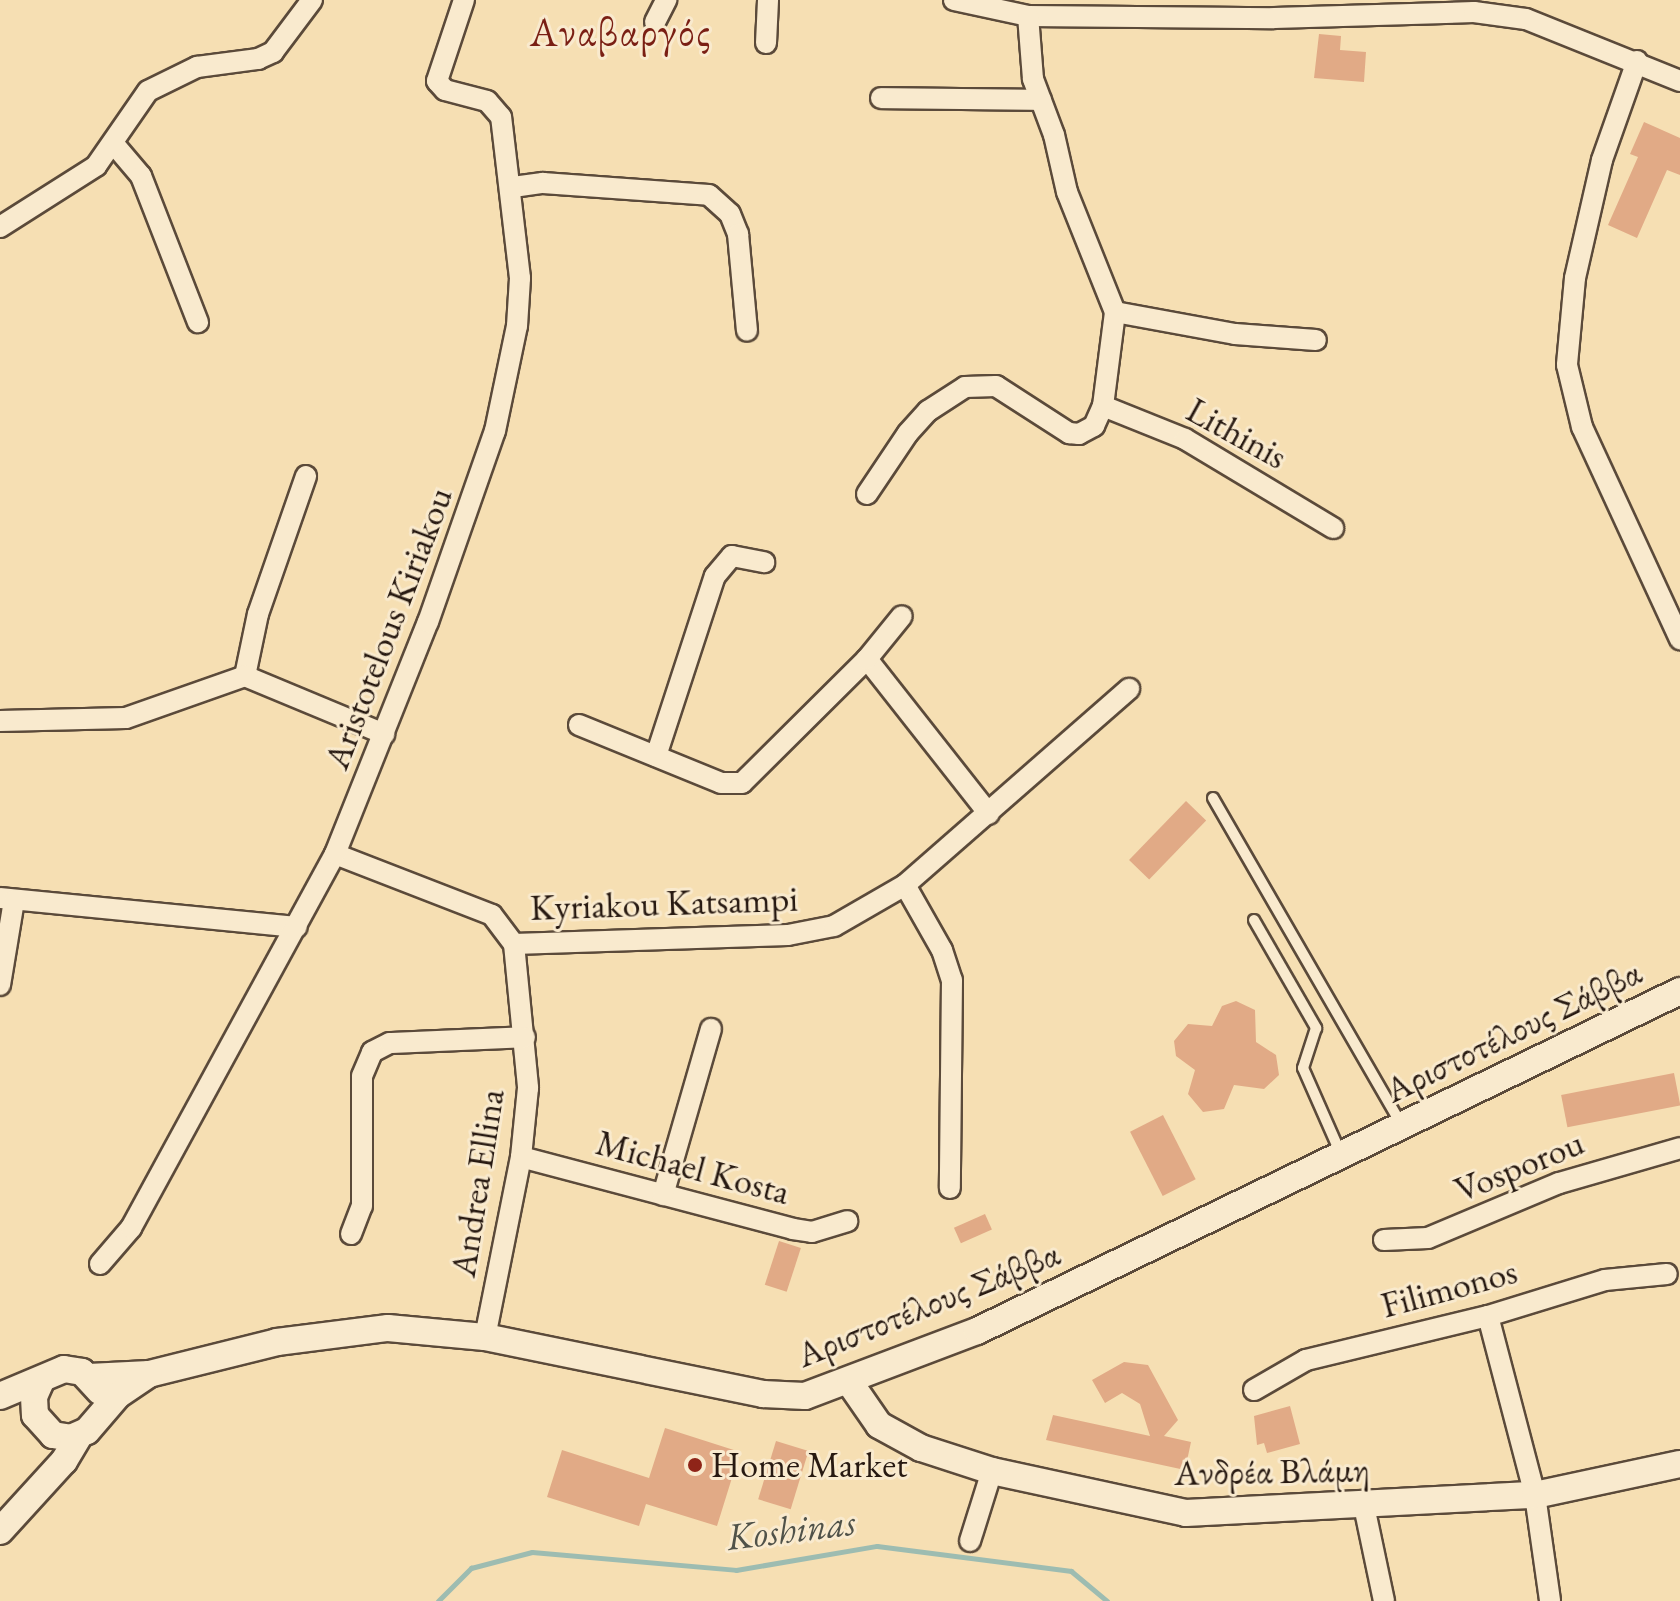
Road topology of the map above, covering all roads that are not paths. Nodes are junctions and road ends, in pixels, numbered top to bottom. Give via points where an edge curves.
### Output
1 (312, 0) edge
2 (464, 0) edge
3 (666, 0) edge
4 (768, 0) edge
5 (954, 0) edge
6 (1421, 6) edge
7 (1028, 16) junction
8 (655, 22) dead end
9 (766, 43) dead end
10 (1637, 61) junction
11 (1680, 81) edge
12 (881, 98) dead end
13 (1041, 100) junction
14 (113, 143) junction
15 (513, 187) junction
16 (0, 227) edge
17 (1115, 312) junction
18 (198, 322) dead end
19 (747, 331) dead end
20 (1316, 340) dead end
21 (1103, 406) junction
22 (306, 476) dead end
23 (867, 494) dead end
24 (1333, 528) dead end
25 (764, 562) dead end
26 (902, 616) dead end
27 (1680, 639) edge
28 (867, 659) junction
29 (245, 676) junction
30 (1129, 689) dead end
31 (0, 721) edge
32 (579, 725) dead end
33 (384, 734) junction
34 (656, 756) junction
35 (1213, 798) dead end
36 (989, 814) junction
37 (335, 854) junction
38 (905, 885) junction
39 (7, 899) edge
40 (1254, 920) dead end
41 (297, 927) junction
42 (514, 944) junction
43 (0, 985) edge
44 (1680, 991) edge
45 (711, 1029) dead end
46 (525, 1037) junction
47 (1401, 1124) junction
48 (1680, 1148) edge
49 (1340, 1154) junction
50 (521, 1157) junction
51 (950, 1188) dead end
52 (663, 1195) junction
53 (847, 1221) dead end
54 (351, 1234) dead end
55 (1384, 1240) dead end
56 (100, 1264) dead end
57 (1667, 1274) dead end
58 (1488, 1316) junction
59 (485, 1337) junction
60 (149, 1374) junction
61 (89, 1377) junction
62 (41, 1381) junction
63 (850, 1383) junction
64 (1254, 1390) dead end
65 (0, 1396) edge
66 (0, 1408) edge
67 (99, 1418) junction
68 (43, 1426) junction
69 (79, 1436) junction
70 (1680, 1464) edge
71 (992, 1471) junction
72 (41, 1488) junction
73 (1535, 1495) junction
74 (1364, 1506) junction
75 (0, 1531) edge
76 (970, 1541) dead end
77 (1384, 1601) edge
78 (1550, 1601) edge

1 - 14 street via 273,52 197,67 148,91
2 - 15 street, Aristotelous Kiriakou via 437,81 445,90 496,108 506,135
3 - 8 street
4 - 9 street
5 - 7 street
6 - 7 street via 1274,18
6 - 10 street via 1526,19
7 - 13 street via 1028,55
10 - 11 street
10 - 27 street via 1602,160 1575,278 1567,365 1582,427
12 - 13 street
13 - 17 street via 1067,192
14 - 16 street via 96,166
14 - 18 street via 141,176
15 - 19 street via 543,183 709,195 730,214 738,234
15 - 33 street, Aristotelous Kiriakou via 517,326 495,431
17 - 20 street via 1235,334
17 - 21 street
21 - 23 street via 1088,431 1069,433 996,386 965,387 928,411
21 - 24 street, Lithinis via 1185,439
22 - 29 street via 258,614
25 - 34 street via 732,556 715,576
26 - 28 street
28 - 34 street via 742,783 721,783
28 - 36 street
29 - 31 street via 218,682 162,710 126,718
29 - 33 street
30 - 36 street, Kyriakou Katsampi via 1059,745
32 - 34 street
33 - 37 street, Aristotelous Kiriakou
35 - 47 lane
36 - 38 street, Kyriakou Katsampi
37 - 41 street, Aristotelous Kiriakou
37 - 42 street, Kyriakou Katsampi via 492,915
38 - 42 street, Kyriakou Katsampi via 834,926 809,933
38 - 51 street via 942,950 952,980
39 - 41 street
39 - 43 street
40 - 49 lane via 1316,1028 1303,1068
41 - 56 street, Aristotelous Kiriakou via 131,1228
42 - 46 street, Andrea Ellina
44 - 47 street, Αριστοτέλους Σάββα
45 - 52 street
46 - 50 street, Andrea Ellina via 528,1088
46 - 54 street via 390,1043 372,1052 362,1076 362,1206
47 - 49 street, Αριστοτέλους Σάββα
48 - 55 street, Vosporou via 1559,1183 1428,1238
49 - 63 street, Αριστοτέλους Σάββα via 977,1331
50 - 52 street, Michael Kosta
50 - 59 street, Andrea Ellina
52 - 53 street, Michael Kosta via 812,1232
57 - 58 street, Filimonos via 1605,1280
58 - 64 street, Filimonos via 1306,1360
58 - 73 street
59 - 60 street, Αριστοτέλους Σάββα via 388,1328 277,1342
59 - 63 street, Αριστοτέλους Σάββα via 784,1398
60 - 61 street, Αριστοτέλους Σάββα
60 - 67 street, Αριστοτέλους Σάββα via 118,1395
61 - 62 street, Αριστοτέλους Σάββα via 64,1369
61 - 67 street via 100,1392
62 - 65 street, Αριστοτέλους Σάββα
62 - 68 street via 33,1407
63 - 71 street, Ανδρέα Βλάμη via 866,1411 896,1438
66 - 68 street
67 - 69 street, Αριστοτέλους Σάββα
68 - 69 street via 62,1437
68 - 72 street via 47,1459
69 - 72 street, Αριστοτέλους Σάββα
70 - 73 street, Ανδρέα Βλάμη
71 - 74 street, Ανδρέα Βλάμη via 1186,1513
71 - 76 street
72 - 75 street, Αριστοτέλους Σάββα
73 - 74 street, Ανδρέα Βλάμη
73 - 78 street
74 - 77 street

